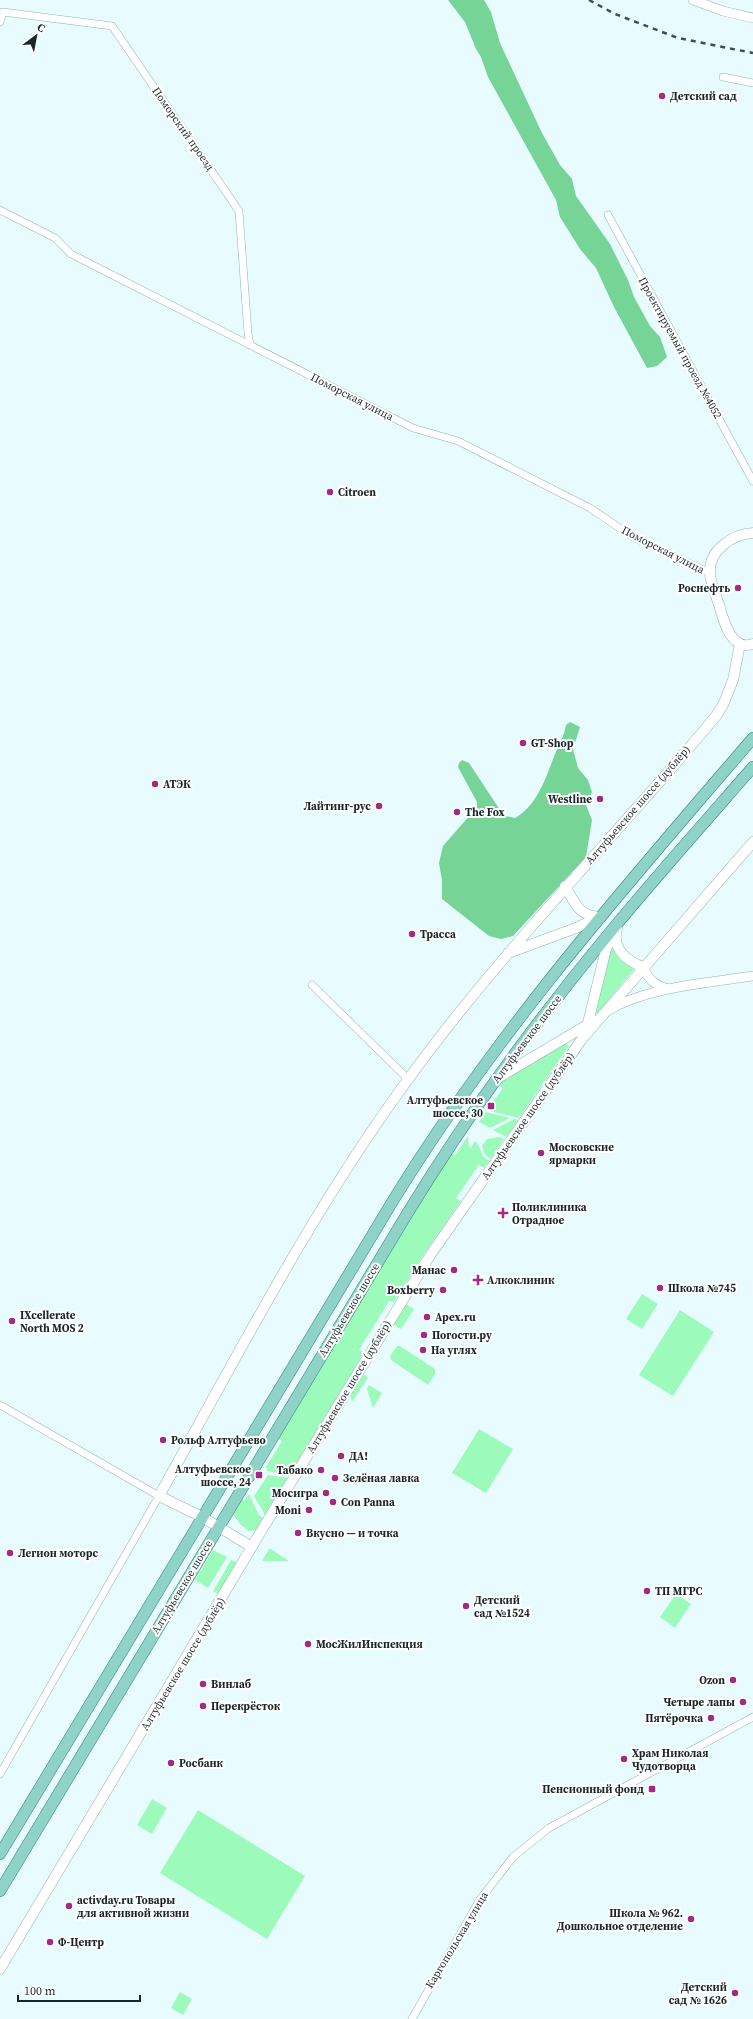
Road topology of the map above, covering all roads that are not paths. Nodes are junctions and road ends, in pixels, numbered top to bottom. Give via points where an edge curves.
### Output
1 (693, 0) edge
2 (753, 18) edge
3 (0, 22) edge
4 (723, 77) dead end
5 (753, 83) edge
6 (0, 210) edge
7 (608, 215) dead end
8 (250, 345) junction
9 (753, 481) edge
10 (753, 533) edge
11 (710, 573) junction
12 (740, 644) junction
13 (753, 644) edge
14 (753, 738) edge
15 (753, 766) edge
16 (753, 842) edge
17 (565, 886) junction
18 (599, 917) junction
19 (618, 923) junction
20 (507, 953) junction
21 (643, 967) junction
22 (753, 976) edge
23 (312, 985) dead end
24 (675, 989) junction
25 (607, 1011) junction
26 (588, 1024) junction
27 (582, 1040) junction
28 (498, 1078) junction
29 (408, 1079) junction
30 (0, 1406) edge
31 (159, 1496) junction
32 (202, 1517) junction
33 (218, 1526) junction
34 (252, 1547) junction
35 (753, 1717) edge
36 (0, 1774) edge
37 (0, 1854) edge
38 (0, 1891) edge
39 (0, 1969) edge
40 (412, 2019) edge

1 - 2 street
3 - 8 street, Поморский проезд via 4,12 112,26 239,211
4 - 5 street
6 - 8 street, Поморская улица via 55,238 71,254
7 - 9 street, Проектируемый проезд №4052
8 - 11 street, Поморская улица via 413,428 458,441 590,508 633,537
10 - 11 main road via 744,533 728,540 711,562
11 - 12 main road via 728,631
12 - 13 main road
12 - 17 main road, Алтуфьевское шоссе (дублёр) via 733,680 716,716
14 - 18 main road, Алтуфьевское шоссе
15 - 19 main road, Алтуфьевское шоссе
16 - 21 main road, Алтуфьевское шоссе (дублёр)
17 - 18 main road via 582,913
17 - 20 main road, Алтуфьевское шоссе (дублёр)
18 - 20 main road
18 - 32 main road, Алтуфьевское шоссе via 516,1021 419,1159
19 - 21 main road via 616,932 619,948 625,957
19 - 26 main road via 606,949
19 - 28 main road, Алтуфьевское шоссе via 542,1017
20 - 29 main road, Алтуфьевское шоссе (дублёр)
21 - 24 street via 647,976 656,984
21 - 25 main road, Алтуфьевское шоссе (дублёр)
22 - 24 street
23 - 29 street
24 - 25 street via 626,1000
25 - 26 main road
25 - 27 main road, Алтуфьевское шоссе (дублёр)
26 - 27 main road
26 - 28 main road
27 - 34 main road, Алтуфьевское шоссе (дублёр) via 431,1254
28 - 33 main road, Алтуфьевское шоссе via 418,1195
29 - 31 main road, Алтуфьевское шоссе (дублёр) via 349,1164 315,1219
30 - 31 street
31 - 32 main road
31 - 36 street
32 - 33 main road
32 - 37 main road, Алтуфьевское шоссе
33 - 34 main road
33 - 38 main road, Алтуфьевское шоссе
34 - 39 main road, Алтуфьевское шоссе (дублёр)
35 - 40 street, Каргопольская улица via 549,1828 513,1857 479,1901

